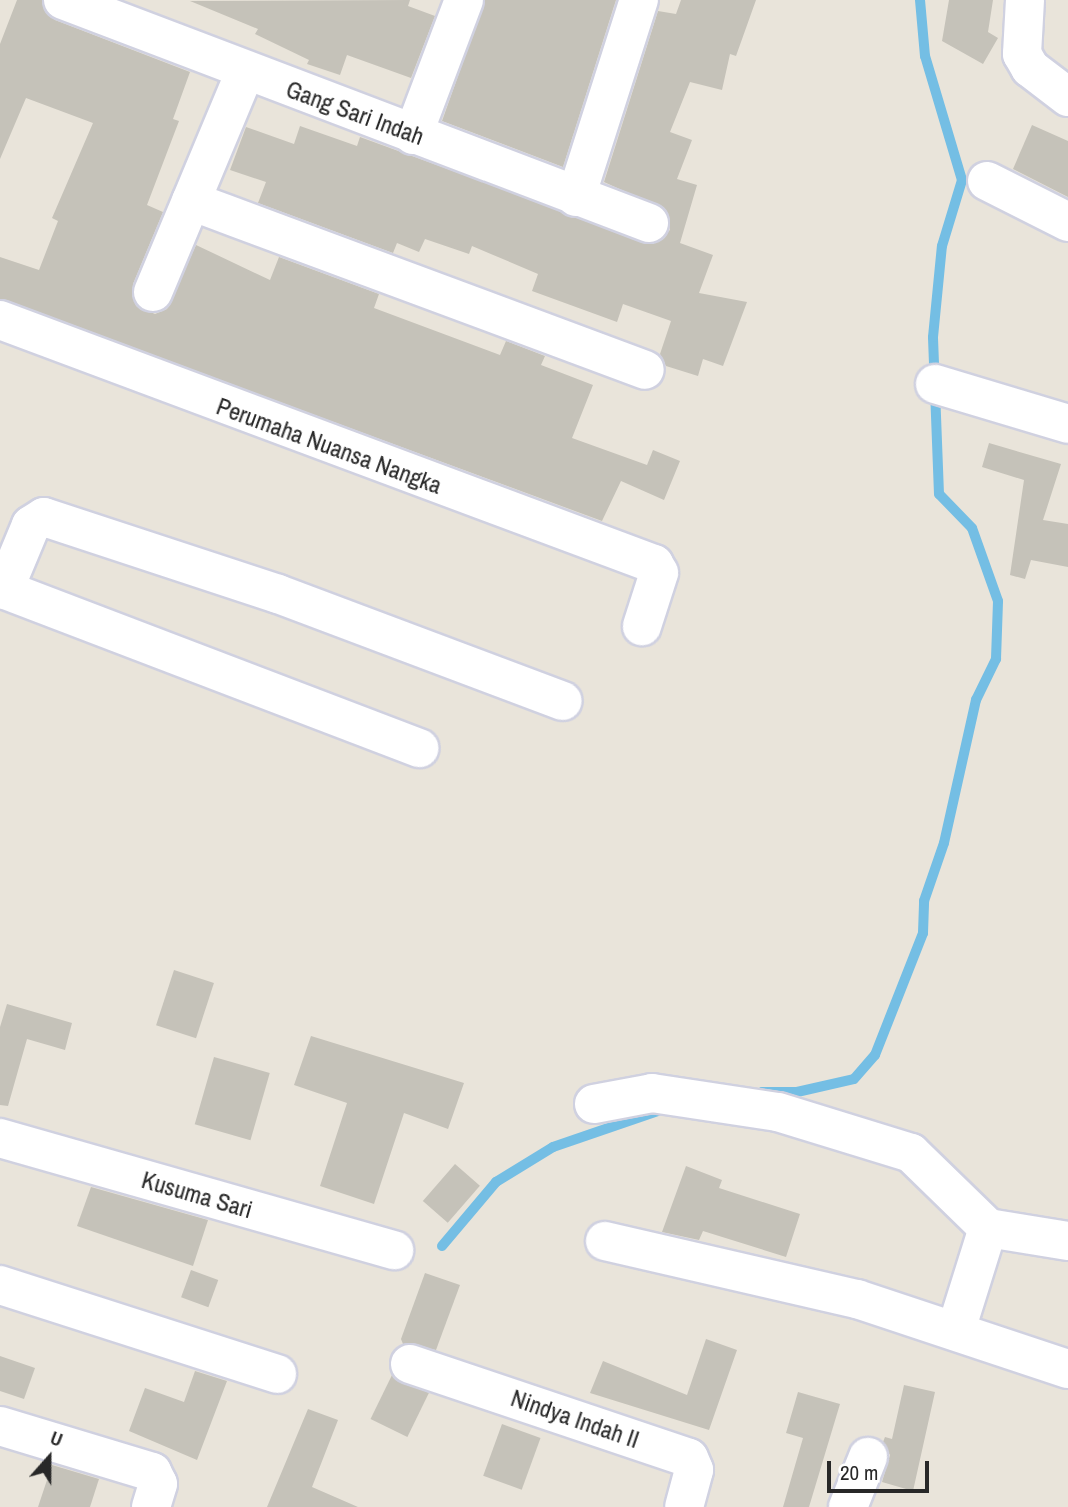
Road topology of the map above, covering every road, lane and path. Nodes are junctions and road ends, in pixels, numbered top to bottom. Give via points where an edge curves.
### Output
1 (63, 0) edge
2 (464, 0) edge
3 (639, 0) edge
4 (1025, 0) edge
5 (245, 72) junction
6 (1068, 97) edge
7 (413, 135) junction
8 (986, 181) dead end
9 (576, 197) junction
10 (191, 201) junction
11 (1068, 222) edge
12 (649, 223) dead end
13 (153, 292) dead end
14 (0, 320) edge
15 (645, 370) dead end
16 (935, 384) dead end
17 (1068, 424) edge
18 (2, 589) edge
19 (642, 626) dead end
20 (563, 701) dead end
21 (419, 748) dead end
22 (593, 1104) dead end
23 (0, 1138) edge
24 (988, 1228) junction
25 (605, 1241) dead end
26 (1068, 1241) edge
27 (394, 1250) dead end
28 (0, 1285) edge
29 (956, 1329) junction
30 (410, 1364) dead end
31 (1068, 1368) edge
32 (277, 1374) dead end
33 (0, 1426) edge
34 (868, 1457) dead end
35 (151, 1507) edge
36 (684, 1507) edge
37 (848, 1507) edge

1 - 5 street, Gang Sari Indah
2 - 7 street
3 - 9 street
4 - 6 street via 1022,54 1046,82
5 - 7 street, Gang Sari Indah
5 - 10 street
7 - 9 street, Gang Sari Indah
8 - 11 street
9 - 12 street, Gang Sari Indah
10 - 13 street
10 - 15 street
14 - 19 street, Perumaha Nuansa Nangka via 659,568
16 - 17 street
18 - 20 street via 31,525 44,517 278,594
18 - 21 street
22 - 24 street via 652,1093 691,1095 778,1112 892,1146 927,1167
23 - 27 street, Kusuma Sari
24 - 26 street
24 - 29 street
25 - 29 street via 857,1299
28 - 32 street
29 - 31 street
30 - 36 street, Nindya Indah II via 689,1458 694,1470
33 - 35 street via 155,1474
34 - 37 street

